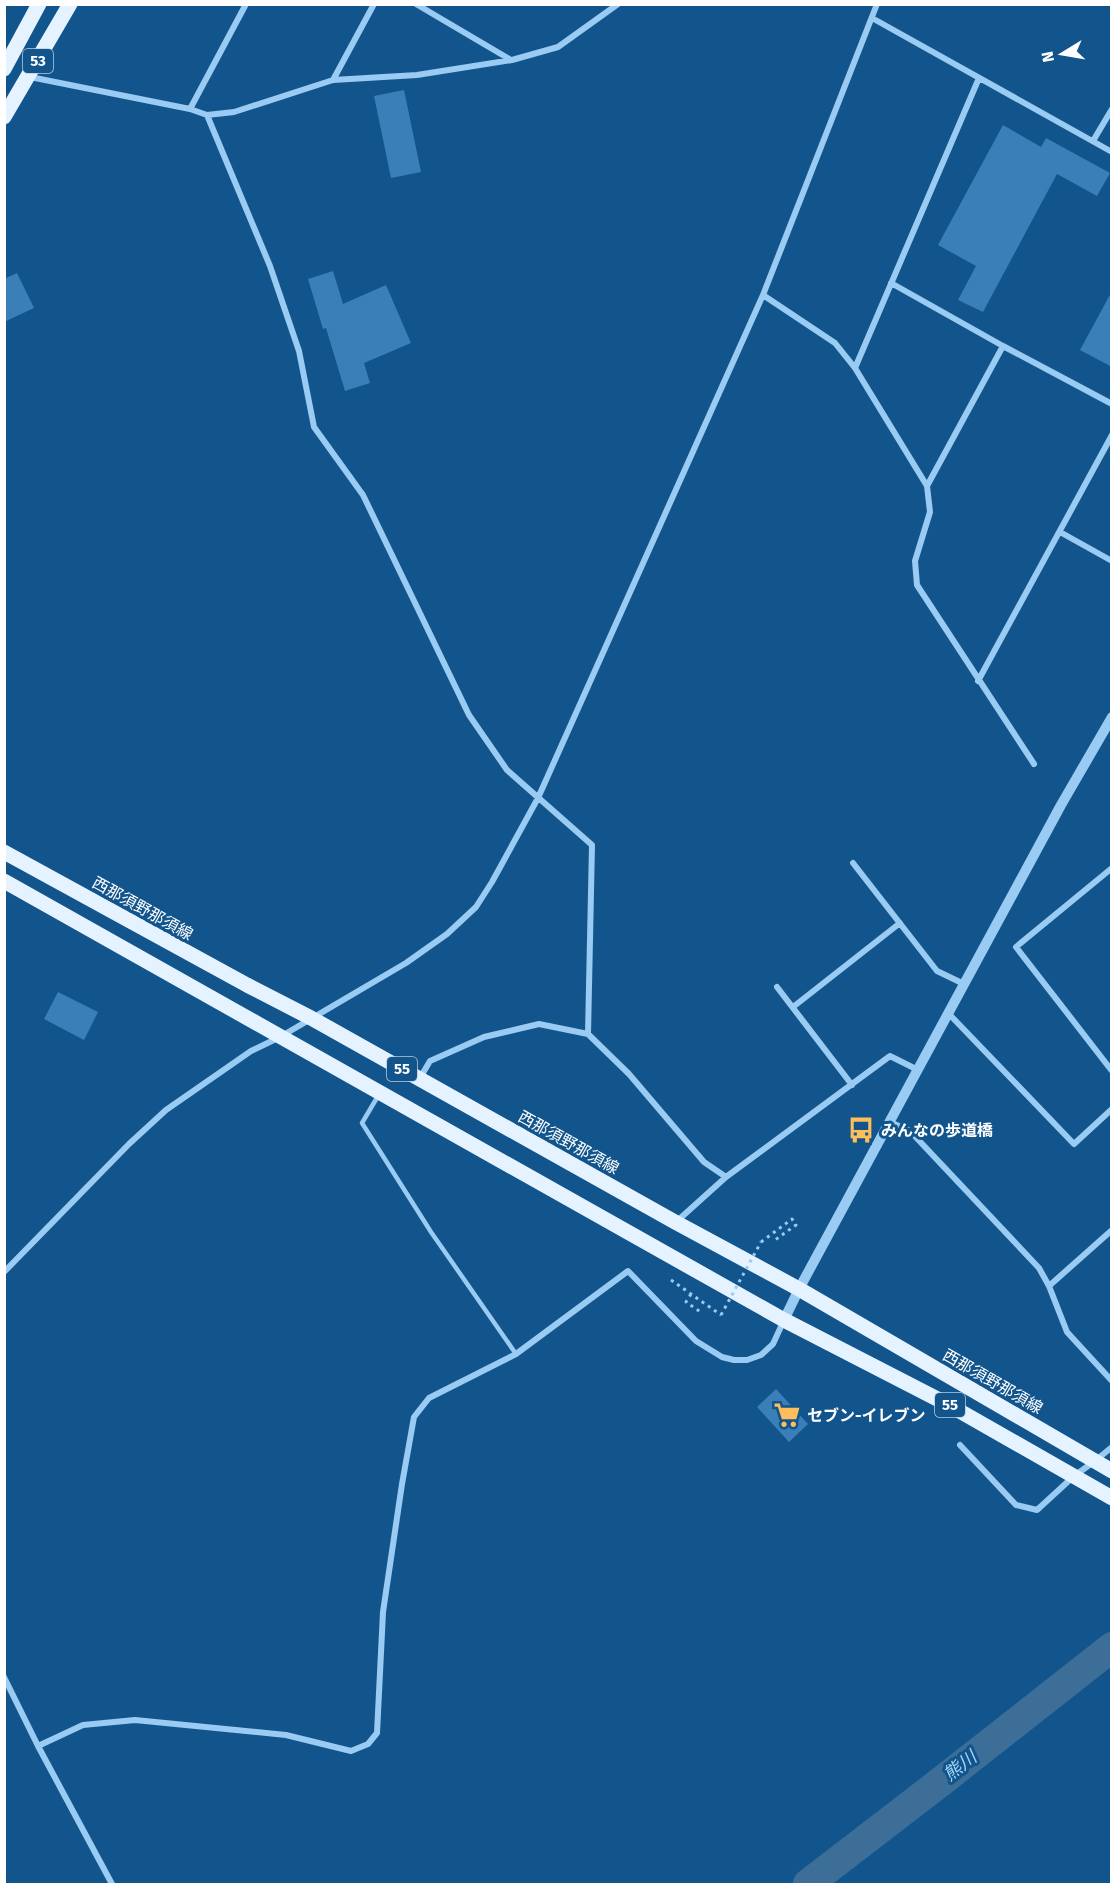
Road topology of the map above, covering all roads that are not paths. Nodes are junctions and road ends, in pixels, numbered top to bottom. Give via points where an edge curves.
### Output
1 (39, 4) edge
2 (70, 4) edge
3 (246, 4) edge
4 (374, 4) edge
5 (416, 4) edge
6 (618, 4) edge
7 (877, 4) edge
8 (872, 18) junction
9 (512, 60) junction
10 (4, 69) edge
11 (29, 76) junction
12 (979, 78) junction
13 (333, 80) junction
14 (1112, 109) edge
15 (190, 110) junction
16 (207, 115) junction
17 (4, 117) edge
18 (1093, 141) junction
19 (1112, 152) edge
20 (891, 284) junction
21 (763, 295) junction
22 (1002, 346) junction
23 (855, 368) junction
24 (1112, 404) edge
25 (1112, 435) edge
26 (927, 486) junction
27 (1060, 532) junction
28 (1112, 561) edge
29 (978, 681) junction
30 (1112, 717) edge
31 (1034, 764) dead end
32 (538, 798) junction
33 (4, 852) edge
34 (853, 863) dead end
35 (1112, 868) edge
36 (4, 881) edge
37 (900, 922) junction
38 (965, 984) junction
39 (777, 987) dead end
40 (793, 1007) junction
41 (949, 1014) junction
42 (311, 1018) junction
43 (588, 1034) junction
44 (280, 1037) junction
45 (918, 1070) junction
46 (1112, 1071) edge
47 (419, 1079) junction
48 (852, 1085) junction
49 (380, 1094) junction
50 (1112, 1109) edge
51 (890, 1122) junction
52 (726, 1177) junction
53 (675, 1222) junction
54 (1112, 1230) edge
55 (4, 1272) edge
56 (1049, 1286) junction
57 (799, 1289) junction
58 (784, 1320) junction
59 (516, 1354) junction
60 (1112, 1381) edge
61 (960, 1446) dead end
62 (1112, 1447) edge
63 (1095, 1461) junction
64 (1112, 1471) edge
65 (1074, 1476) junction
66 (1112, 1498) edge
67 (4, 1677) edge
68 (38, 1746) junction
69 (112, 1884) edge

1 - 10 main road, 53
2 - 11 main road, 53
3 - 15 street
4 - 13 street
5 - 9 street
6 - 9 street via 558,46
7 - 8 street
8 - 12 street
8 - 21 street
9 - 13 street via 417,75
11 - 15 street
11 - 17 main road, 53
12 - 18 street
12 - 20 street
13 - 16 street via 234,112
14 - 18 street
15 - 16 street
16 - 32 street via 296,340 314,427 363,495 469,715 507,770
18 - 19 street
20 - 22 street
20 - 23 street
21 - 23 street via 835,343
21 - 32 street
22 - 24 street
22 - 26 street
23 - 26 street
25 - 27 street
26 - 29 street via 930,512 915,561 917,585
27 - 28 street
27 - 29 street
29 - 31 street
30 - 38 street
32 - 42 street via 476,907 447,934 405,963
32 - 43 street via 592,845
33 - 42 main road, 西那須野那須線 / 55
34 - 37 street
35 - 46 street via 1016,947
36 - 44 main road, 55
37 - 38 street via 937,970
37 - 40 street
38 - 41 street
39 - 40 street
40 - 48 street
41 - 45 street
41 - 50 street via 1074,1144
42 - 44 street
42 - 47 main road, 西那須野那須線 / 55
43 - 47 street via 538,1024 484,1037 430,1062
43 - 52 street via 629,1074 704,1162
44 - 49 main road, 55
44 - 55 street via 251,1051 166,1110
45 - 48 street via 890,1056
45 - 51 street
47 - 53 main road, 西那須野那須線 / 55
48 - 52 street
49 - 58 main road, 55
49 - 59 lane via 362,1123 431,1232
51 - 56 street via 910,1131 1040,1268
51 - 57 street
52 - 53 street
53 - 57 main road, 西那須野那須線 / 55
54 - 56 street
56 - 60 street via 1067,1332
57 - 58 street
57 - 63 main road, 西那須野那須線 / 55
58 - 59 street via 773,1344 761,1355 747,1360 722,1357 696,1341 628,1271
58 - 65 main road, 55 via 949,1405
59 - 68 street via 429,1398 414,1417 383,1612 377,1733 368,1744 351,1751 286,1735 135,1720 83,1725
61 - 65 street via 1016,1505 1037,1510
62 - 63 street
63 - 64 main road, 西那須野那須線 / 55
63 - 65 street
65 - 66 main road, 55
67 - 68 street
68 - 69 street

